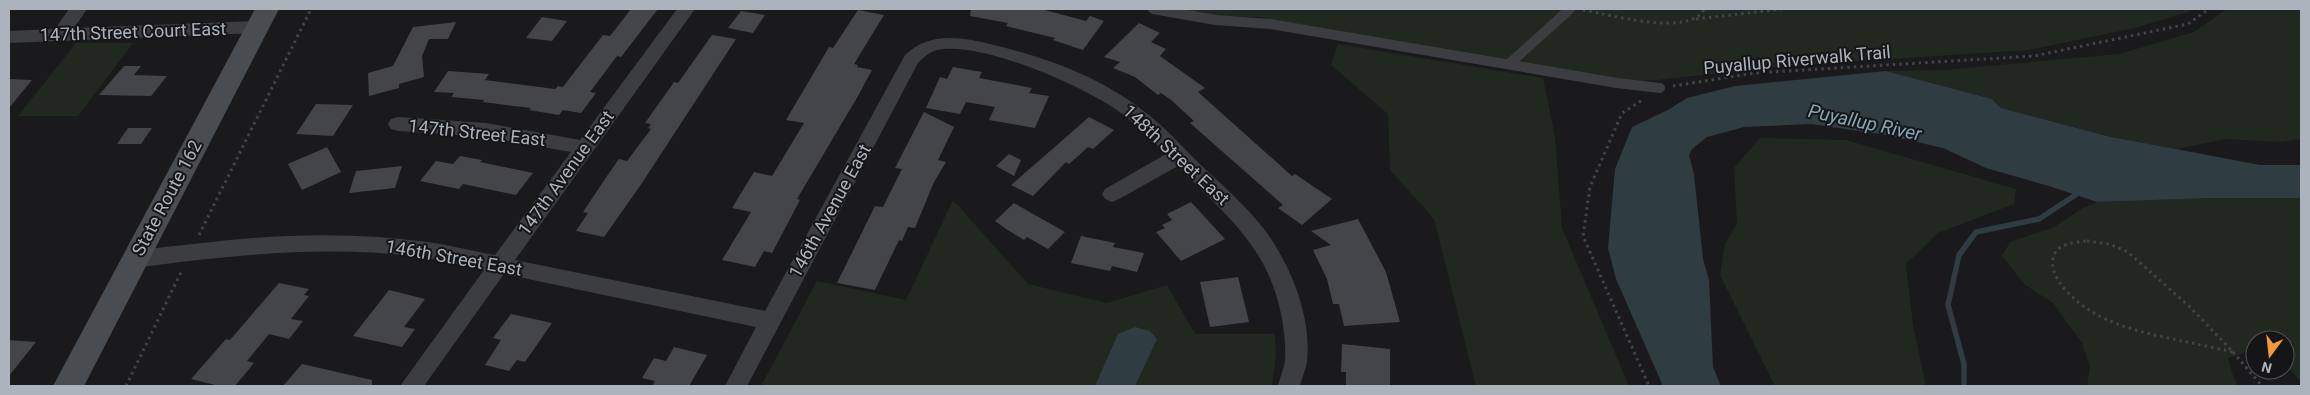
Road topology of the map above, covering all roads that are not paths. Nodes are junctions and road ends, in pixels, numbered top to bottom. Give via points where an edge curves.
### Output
1 (78, 9) edge
2 (686, 9) edge
3 (1153, 9) edge
4 (1570, 9) edge
5 (262, 18) edge
6 (60, 35) junction
7 (9, 37) edge
8 (929, 38) joint
9 (1508, 64) junction
10 (1660, 88) road end
11 (398, 124) dead end
12 (584, 148) junction
13 (1179, 156) junction
14 (1112, 194) dead end
15 (135, 260) junction
16 (499, 266) junction
17 (770, 321) junction
18 (68, 386) edge
19 (412, 386) edge
20 (736, 386) edge
21 (1289, 386) edge

1 - 6 street
2 - 12 street, 147th Avenue East
3 - 9 lane via 1216,20 1270,24
4 - 9 lane
5 - 6 street, 147th Street Court East
5 - 15 main road, State Route 162
6 - 7 street, 147th Street Court East
8 - 13 street, 148th Street East via 1007,54 1080,80 1136,114
8 - 17 street, 146th Avenue East via 911,59
9 - 10 lane
11 - 12 street, 147th Street East via 486,130
12 - 16 street, 147th Avenue East
13 - 14 street
13 - 21 street, 148th Street East via 1230,204 1271,256 1282,278 1292,319 1296,358
15 - 16 street, 146th Street East via 274,243 370,243 428,250
15 - 18 main road, State Route 162
16 - 17 street, 146th Street East
16 - 19 street, 147th Avenue East
17 - 20 street, 146th Avenue East

